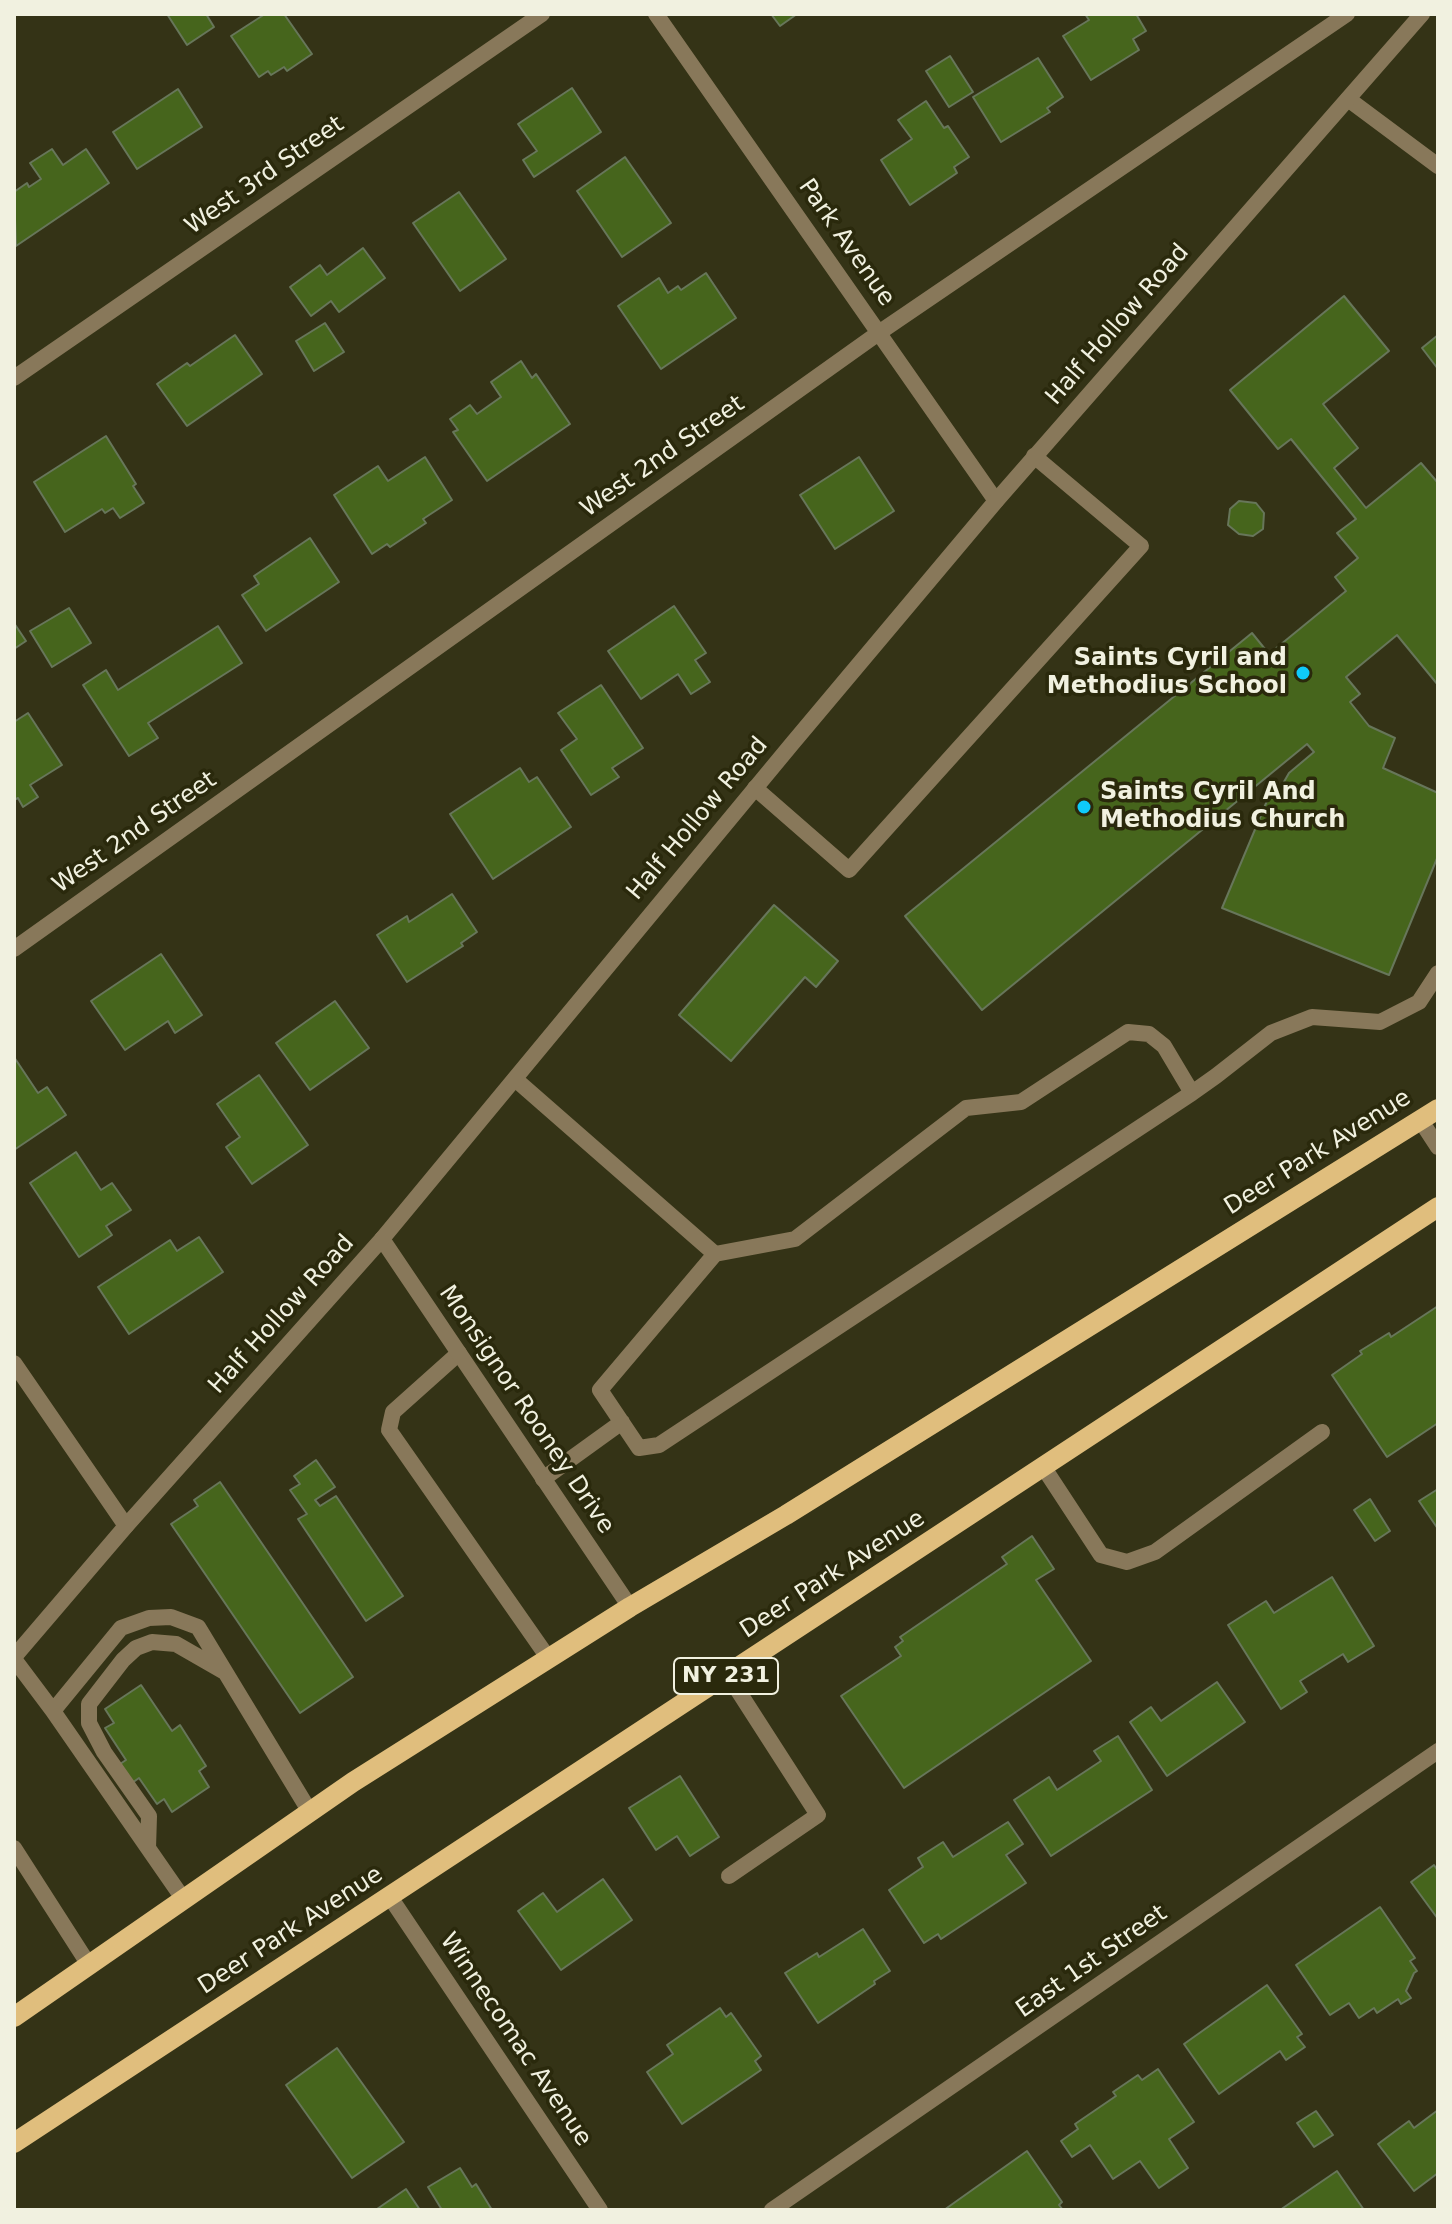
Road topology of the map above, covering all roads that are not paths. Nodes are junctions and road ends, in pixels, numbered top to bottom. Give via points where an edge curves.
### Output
1 (542, 14) edge
2 (656, 14) edge
3 (1347, 14) edge
4 (1422, 14) edge
5 (1348, 99) junction
6 (1438, 166) edge
7 (880, 332) junction
8 (14, 378) edge
9 (1034, 456) junction
10 (996, 501) junction
11 (755, 788) junction
12 (14, 949) edge
13 (1438, 973) edge
14 (515, 1079) junction
15 (1192, 1093) junction
16 (1438, 1109) edge
17 (1421, 1121) junction
18 (1438, 1147) edge
19 (1438, 1207) edge
20 (382, 1239) junction
21 (715, 1254) junction
22 (459, 1353) junction
23 (14, 1363) edge
24 (622, 1422) junction
25 (1322, 1432) dead end
26 (1044, 1468) junction
27 (543, 1479) junction
28 (126, 1526) junction
29 (630, 1607) junction
30 (14, 1658) edge
31 (549, 1659) junction
32 (227, 1674) junction
33 (728, 1675) junction
34 (53, 1711) junction
35 (1438, 1751) edge
36 (310, 1812) junction
37 (14, 1848) edge
38 (148, 1848) junction
39 (729, 1876) dead end
40 (390, 1897) junction
41 (184, 1900) junction
42 (89, 1965) junction
43 (14, 2017) edge
44 (14, 2143) edge
45 (600, 2210) edge
46 (772, 2210) edge

1 - 8 street, West 3rd Street
2 - 7 street, Park Avenue
3 - 7 street, West 2nd Street
4 - 5 street, Half Hollow Road
5 - 6 street
5 - 9 street, Half Hollow Road
7 - 10 street, Park Avenue
7 - 12 street, West 2nd Street
9 - 10 street, Half Hollow Road
9 - 11 street via 1141,546 849,870
10 - 11 street, Half Hollow Road
11 - 14 street, Half Hollow Road
13 - 15 street via 1419,1002 1380,1022 1312,1017 1271,1033
14 - 20 street, Half Hollow Road
14 - 21 street
15 - 21 street via 1164,1046 1149,1034 1128,1032 1021,1102 966,1108 795,1239
15 - 24 street via 659,1445 639,1448
16 - 17 main road, Deer Park Avenue
17 - 18 street
17 - 29 main road, Deer Park Avenue
19 - 26 main road, Deer Park Avenue / NY 231
20 - 22 street, Monsignor Rooney Drive
20 - 28 street, Half Hollow Road
21 - 24 street via 600,1390
22 - 27 street, Monsignor Rooney Drive
22 - 31 street via 393,1412 389,1430
23 - 28 street
24 - 27 street
25 - 26 street via 1155,1552 1127,1562 1101,1555
26 - 33 main road, Deer Park Avenue / NY 231
27 - 29 street, Monsignor Rooney Drive
28 - 30 street, Half Hollow Road
29 - 31 main road, Deer Park Avenue
30 - 34 street
31 - 36 main road, Deer Park Avenue
32 - 34 street via 198,1627 171,1617 149,1618 121,1628
32 - 36 street
32 - 38 street via 176,1644 152,1642 123,1660 89,1704 89,1723 104,1752 149,1816
33 - 39 street via 818,1815
33 - 40 main road, Deer Park Avenue / NY 231
34 - 38 street
35 - 46 street, East 1st Street
36 - 41 main road, Deer Park Avenue
37 - 42 street
38 - 41 street
40 - 44 main road, Deer Park Avenue / NY 231
40 - 45 street, Winnecomac Avenue
41 - 42 main road, Deer Park Avenue
42 - 43 main road, Deer Park Avenue

